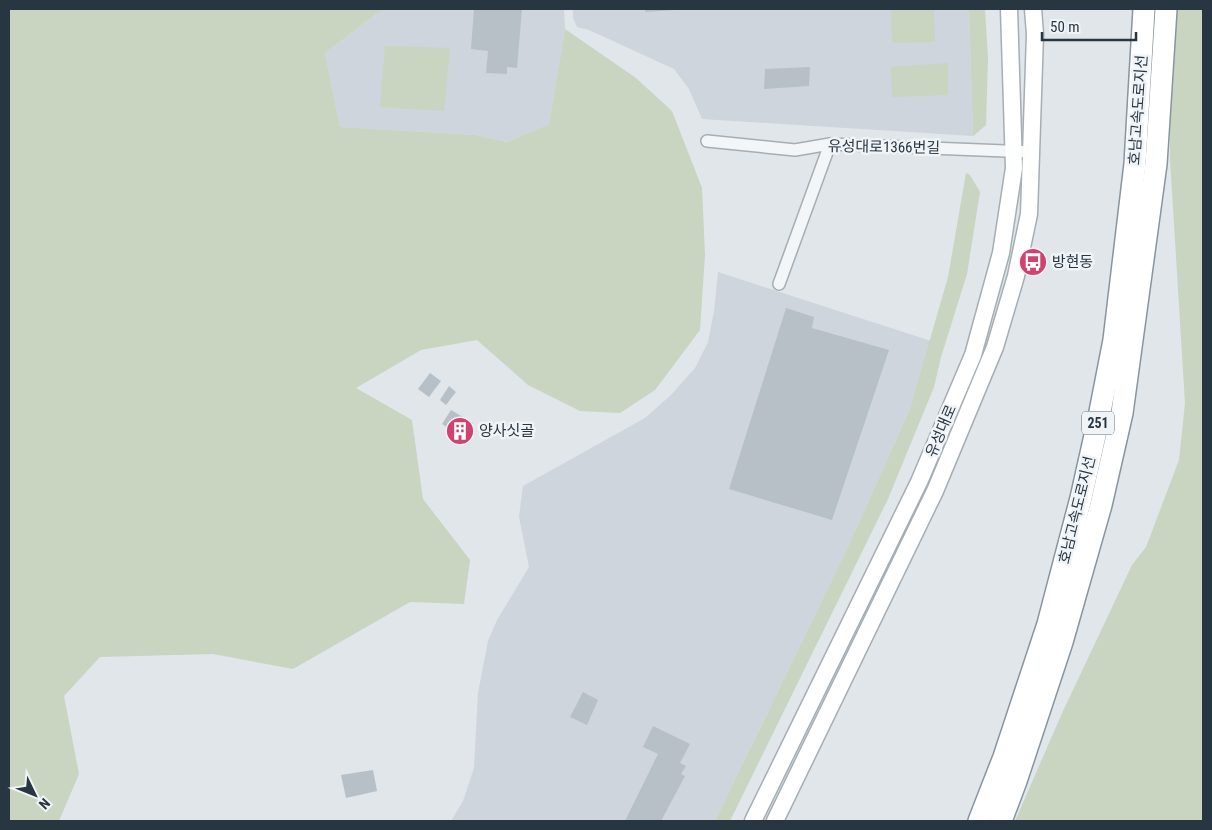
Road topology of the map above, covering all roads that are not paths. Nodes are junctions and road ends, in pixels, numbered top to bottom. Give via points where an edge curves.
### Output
1 (1009, 9) edge
2 (1033, 9) edge
3 (1144, 9) edge
4 (1166, 9) edge
5 (707, 141) dead end
6 (830, 144) junction
7 (1013, 151) junction
8 (1032, 152) junction
9 (779, 284) dead end
10 (753, 821) edge
11 (775, 821) edge
12 (979, 821) edge
13 (1001, 821) edge

1 - 7 main road, 유성대로
2 - 8 main road, 유성대로
3 - 12 highway, 호남고속도로지선 / 251 via 1135,164 1114,340 1098,422 1082,498 1048,624
4 - 13 highway, 호남고속도로지선 / 251 via 1156,164 1122,413 1101,505 1062,642
5 - 6 street, 유성대로1366번길 via 795,150
6 - 7 street, 유성대로1366번길
6 - 9 street
7 - 8 street, 유성대로1366번길
7 - 10 main road, 유성대로 via 1014,168 1002,253 973,355 919,482
8 - 11 main road, 유성대로 via 1029,214 1016,276 995,347 935,491

